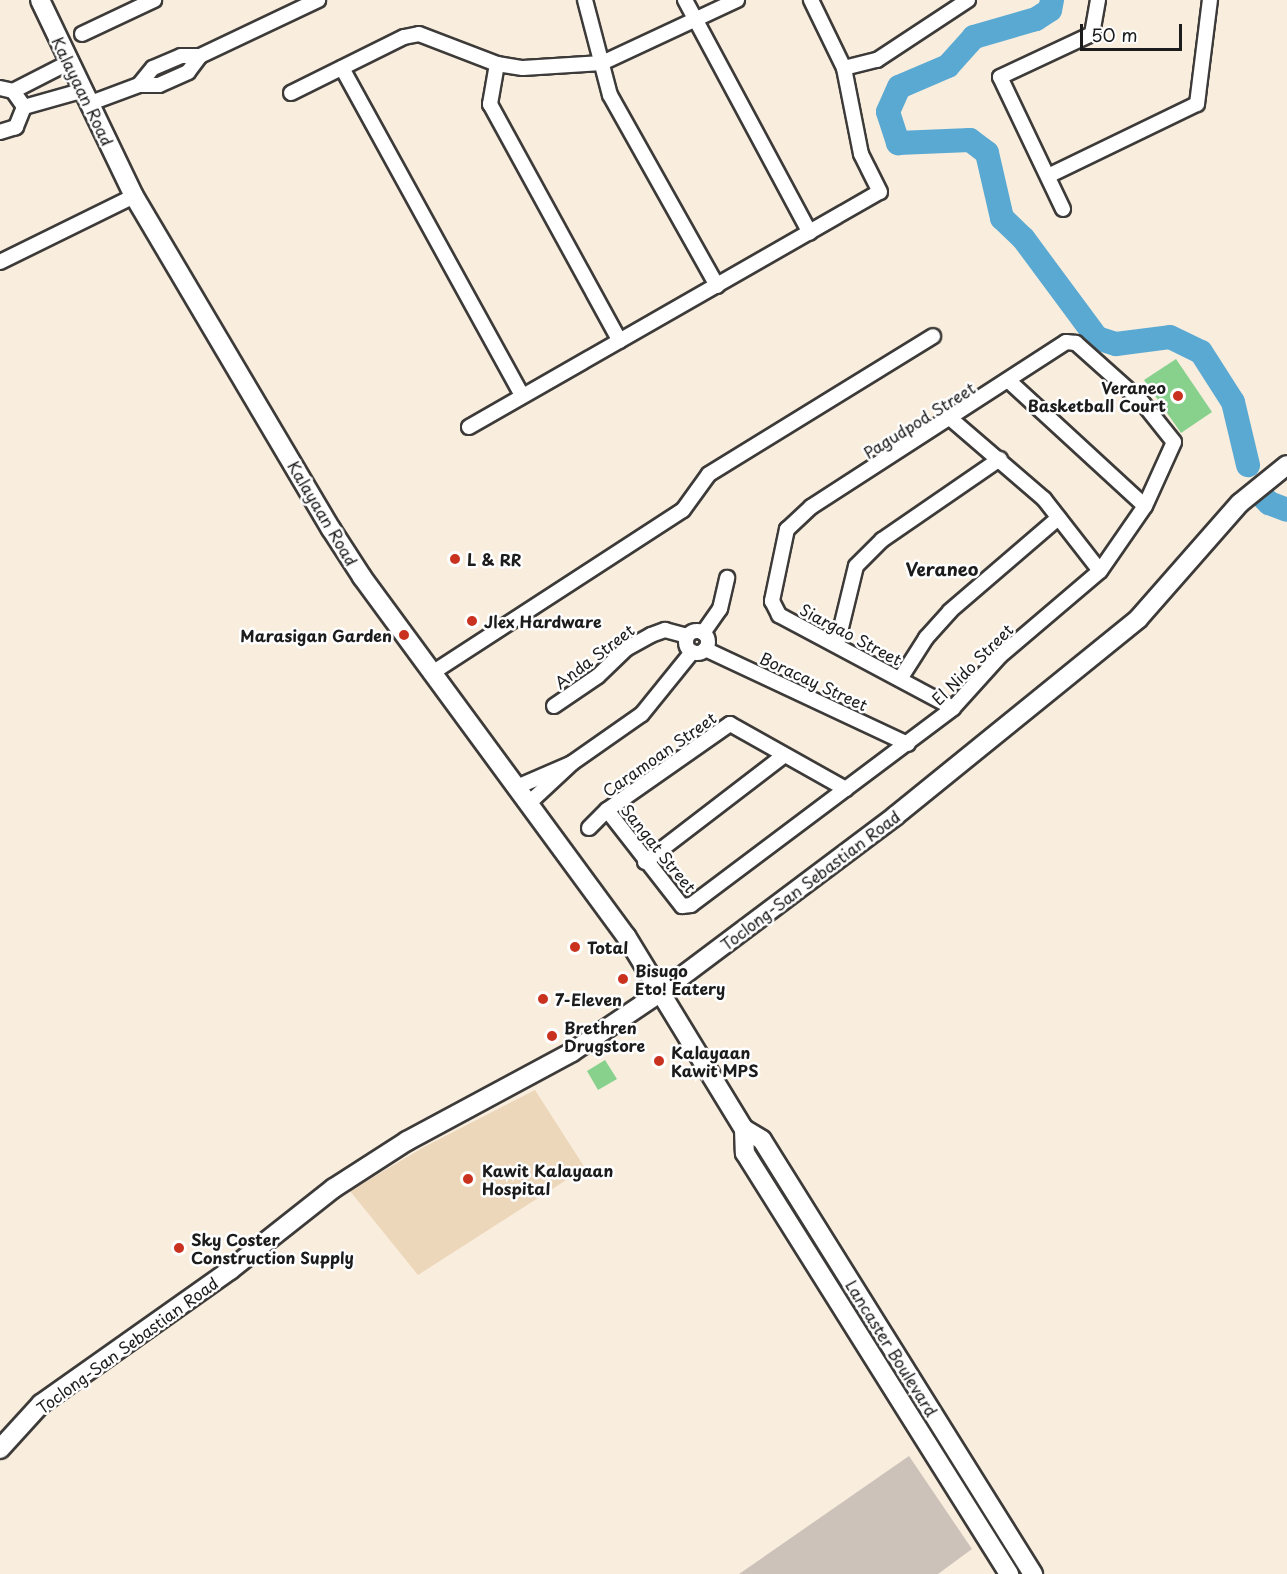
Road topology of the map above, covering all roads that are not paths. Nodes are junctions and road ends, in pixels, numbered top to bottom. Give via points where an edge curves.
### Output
1 (40, 0) edge
2 (154, 0) edge
3 (318, 0) edge
4 (585, 0) edge
5 (685, 0) edge
6 (737, 0) edge
7 (811, 0) edge
8 (968, 0) edge
9 (1098, 0) edge
10 (1210, 0) edge
11 (132, 5) edge
12 (695, 20) junction
13 (82, 34) dead end
14 (68, 63) junction
15 (602, 63) junction
16 (496, 64) junction
17 (342, 68) junction
18 (844, 68) junction
19 (6, 90) edge
20 (291, 93) dead end
21 (84, 97) junction
22 (24, 107) junction
23 (0, 132) edge
24 (1050, 175) junction
25 (134, 196) junction
26 (1063, 209) dead end
27 (810, 233) junction
28 (0, 262) edge
29 (717, 286) junction
30 (933, 336) dead end
31 (620, 341) junction
32 (1010, 381) junction
33 (522, 396) junction
34 (951, 419) junction
35 (469, 427) dead end
36 (1174, 442) joint
37 (1000, 459) junction
38 (1287, 465) edge
39 (1146, 506) junction
40 (1058, 518) junction
41 (787, 530) joint
42 (1100, 571) junction
43 (727, 578) dead end
44 (703, 633) junction
45 (687, 636) junction
46 (837, 644) junction
47 (699, 650) junction
48 (432, 673) junction
49 (900, 679) junction
50 (554, 706) dead end
51 (953, 708) junction
52 (908, 744) junction
53 (783, 756) junction
54 (572, 763) junction
55 (517, 788) junction
56 (846, 789) junction
57 (529, 803) junction
58 (607, 810) junction
59 (589, 828) dead end
60 (645, 862) junction
61 (686, 907) joint
62 (661, 992) junction
63 (744, 1129) junction
64 (0, 1449) edge
65 (1009, 1574) edge
66 (1033, 1574) edge

1 - 14 main road, Kalayaan Road
2 - 11 street
3 - 21 street via 200,56 181,56 153,68 139,85
4 - 15 street
5 - 12 street
6 - 12 street
7 - 18 street
8 - 18 street via 877,60
9 - 24 street via 1092,34 1000,77
10 - 24 street via 1197,104
11 - 13 street
12 - 15 street
12 - 27 street
14 - 19 street
14 - 21 main road, Kalayaan Road
15 - 16 street via 523,68
15 - 29 street via 610,95
16 - 17 street via 419,34 404,37
16 - 31 street via 490,105
17 - 20 street
17 - 33 street
18 - 27 street via 861,154 880,192
19 - 22 street
21 - 22 street
21 - 25 main road, Kalayaan Road
22 - 23 street via 16,127
24 - 26 street
25 - 28 street
25 - 48 main road, Kalayaan Road via 331,529
27 - 29 street
29 - 31 street
30 - 48 street via 709,474 683,510
31 - 33 street
32 - 34 street, Pagudpod Street
32 - 36 street, Pagudpod Street via 1071,341 1142,402
32 - 39 street
33 - 35 street
34 - 37 street
34 - 41 street, Pagudpod Street via 811,507
36 - 39 street, El Nido Street
37 - 40 street via 1044,499
37 - 46 street via 882,540 856,566
38 - 62 main road, Toclong-San Sebastian Road via 1240,503 1155,601 1115,639 904,809
39 - 42 street, El Nido Street
40 - 42 street
40 - 49 street via 950,611 926,638
41 - 46 street, Siargao Street via 772,601 779,615
42 - 51 street, El Nido Street via 1000,656
43 - 44 street via 720,609
44 - 45 street via 696,631
44 - 47 street via 708,642
45 - 47 street via 687,647
45 - 50 street, Anda Street via 665,630 651,635 626,649 598,676
46 - 49 street, Siargao Street
47 - 52 street, Boracay Street
47 - 54 street via 642,714
48 - 55 main road, Kalayaan Road
49 - 51 street, Siargao Street
51 - 52 street, El Nido Street
52 - 56 street, El Nido Street
53 - 56 street, Caramoan Street
53 - 58 street, Caramoan Street via 730,724
53 - 60 street
54 - 55 street
54 - 57 street
55 - 57 main road, Kalayaan Road
56 - 61 street, El Nido Street
57 - 62 main road, Kalayaan Road via 612,914
58 - 59 street, Caramoan Street
58 - 60 street, Sangat Street
60 - 61 street, Sangat Street
62 - 63 main road, Lancaster Boulevard
62 - 64 main road, Toclong-San Sebastian Road via 572,1052 407,1141 334,1188 230,1270 41,1404
63 - 65 main road, Lancaster Boulevard via 746,1153
63 - 66 main road, Lancaster Boulevard via 762,1140

